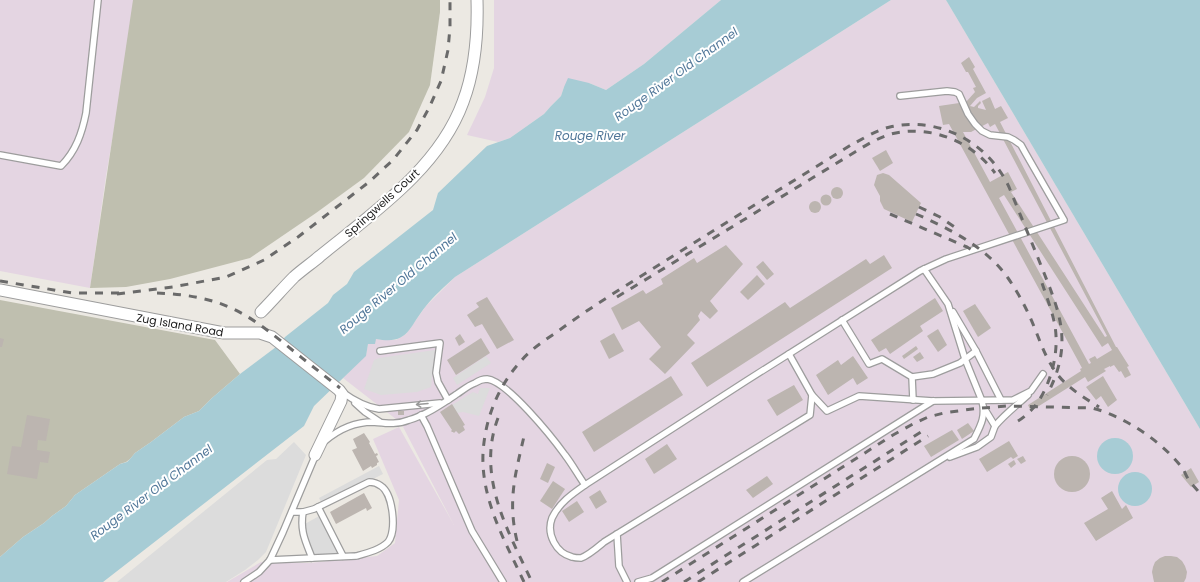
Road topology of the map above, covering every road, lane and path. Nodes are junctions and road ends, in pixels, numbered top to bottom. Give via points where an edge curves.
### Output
1 (98, 0) edge
2 (477, 0) edge
3 (900, 96) dead end
4 (0, 155) edge
5 (924, 269) junction
6 (0, 290) edge
7 (948, 304) junction
8 (261, 312) dead end
9 (842, 320) junction
10 (380, 351) dead end
11 (976, 351) junction
12 (789, 354) junction
13 (965, 359) junction
14 (1043, 374) dead end
15 (912, 377) junction
16 (1031, 391) junction
17 (342, 392) junction
18 (812, 395) junction
19 (913, 400) junction
20 (1001, 400) junction
21 (445, 401) junction
22 (933, 401) junction
23 (982, 401) junction
24 (984, 408) junction
25 (421, 415) junction
26 (382, 423) junction
27 (995, 426) junction
28 (315, 455) junction
29 (938, 462) junction
30 (585, 485) junction
31 (318, 507) junction
32 (292, 512) junction
33 (303, 512) junction
34 (617, 534) junction
35 (343, 556) junction
36 (312, 558) junction
37 (270, 560) junction
38 (244, 582) edge
39 (503, 582) edge
40 (628, 582) edge
41 (638, 582) edge
42 (743, 582) edge

1 - 4 lane via 86,113 82,131 70,156 61,166
2 - 8 street, Springwells Court via 475,55 463,102 447,135 430,159 406,184 294,277
3 - 5 lane via 947,91 959,94 968,114 982,131 990,135 1008,137 1020,146 1064,220 946,259
5 - 7 lane
5 - 9 lane
6 - 17 street, Zug Island Road via 224,333 260,333 272,337
7 - 11 lane
7 - 13 lane
9 - 12 lane
9 - 15 lane via 869,364 882,359
10 - 21 lane via 440,343 436,373
11 - 13 lane
11 - 20 lane
12 - 18 lane
12 - 30 lane
13 - 15 lane via 933,374
13 - 23 lane
14 - 16 lane
15 - 19 lane
16 - 20 lane via 1013,400
16 - 27 lane
21 -> 17 lane via 373,408 355,401
17 - 26 lane
17 - 28 street via 342,398
18 - 19 lane via 827,411 859,396
18 - 34 lane via 810,415
19 - 22 lane
20 - 23 lane
21 - 25 lane
21 - 30 lane via 486,379 497,383 512,394 548,434 565,454
22 - 23 lane
22 - 41 lane via 652,578
23 - 24 lane
24 - 27 lane
24 - 29 lane via 983,421 974,439
25 - 26 lane via 401,423
25 - 39 lane via 472,531
26 - 28 lane via 369,422 344,428 331,435
27 - 29 lane via 991,437 977,447
28 - 32 lane
29 - 42 lane
30 - 34 lane via 566,499 552,518 552,538 556,547 565,555 581,558
31 - 33 lane
31 - 35 lane
31 - 35 lane via 369,482 376,482 382,486 387,494 391,507 392,535 387,542 368,553
32 - 33 lane
32 - 37 lane
33 - 36 lane via 302,529
34 - 40 lane via 619,566
35 - 36 lane
36 - 37 lane
37 - 38 lane via 259,572

